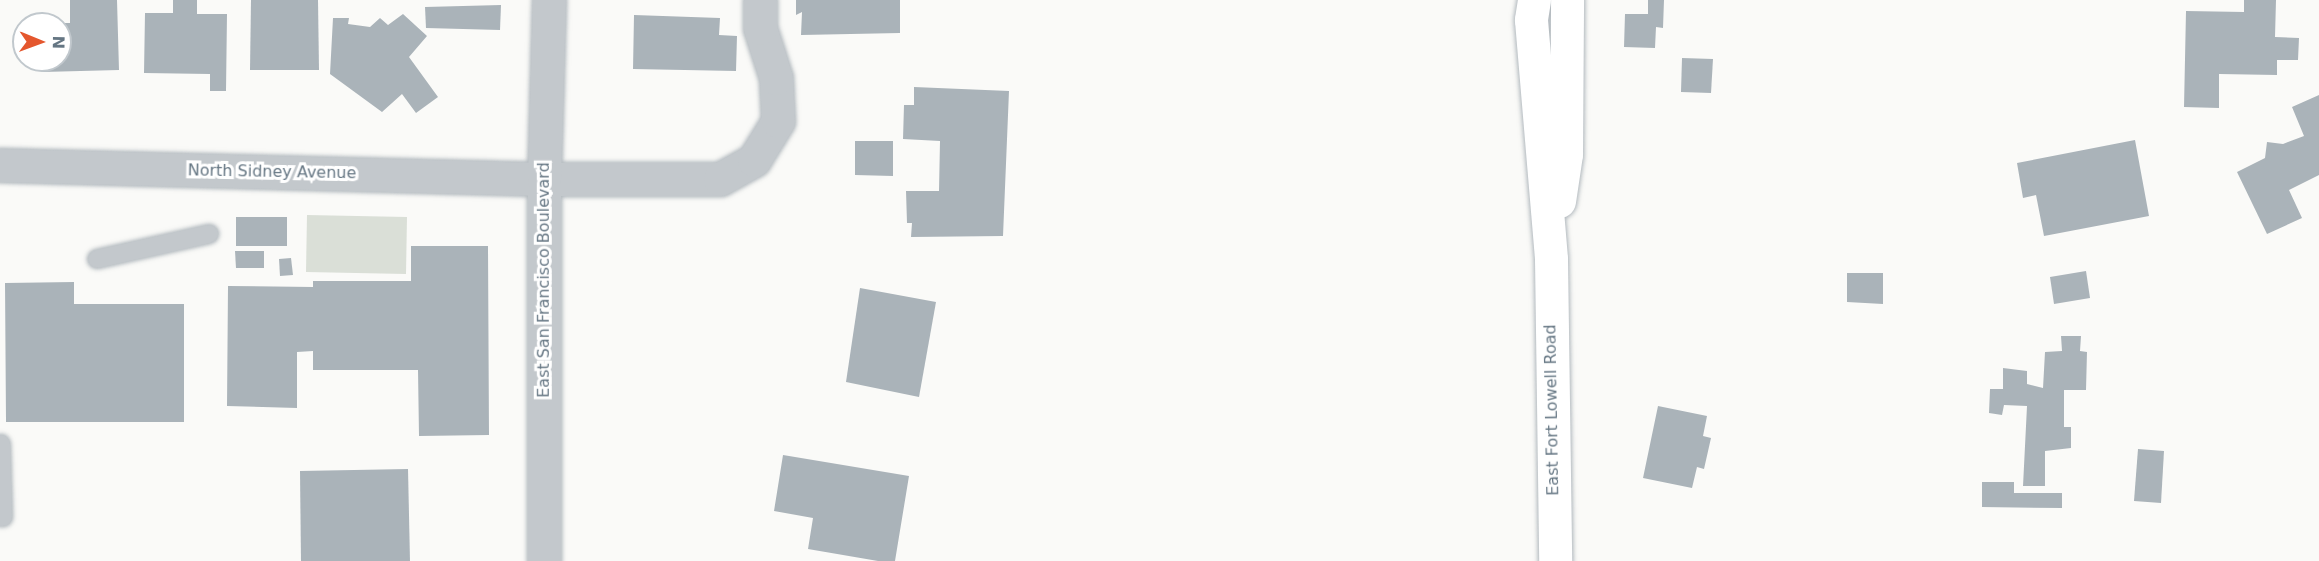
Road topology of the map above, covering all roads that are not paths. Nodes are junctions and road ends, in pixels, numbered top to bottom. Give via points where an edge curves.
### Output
1 (549, 0) edge
2 (760, 0) edge
3 (1534, 0) edge
4 (1567, 0) edge
5 (0, 165) edge
6 (544, 179) junction
7 (209, 234) dead end
8 (96, 259) dead end
9 (1551, 259) junction
10 (2, 444) edge
11 (0, 517) edge
12 (544, 561) edge
13 (1555, 561) edge

1 - 6 street, East San Francisco Boulevard
2 - 6 street, North Sidney Avenue via 760,28 776,78 778,121 754,160 720,179
3 - 9 street, East Fort Lowell Road via 1531,20
4 - 9 street, East Fort Lowell Road via 1566,154
5 - 6 street, North Sidney Avenue
6 - 12 street, East San Francisco Boulevard
7 - 8 lane
9 - 13 street, East Fort Lowell Road
10 - 11 lane

